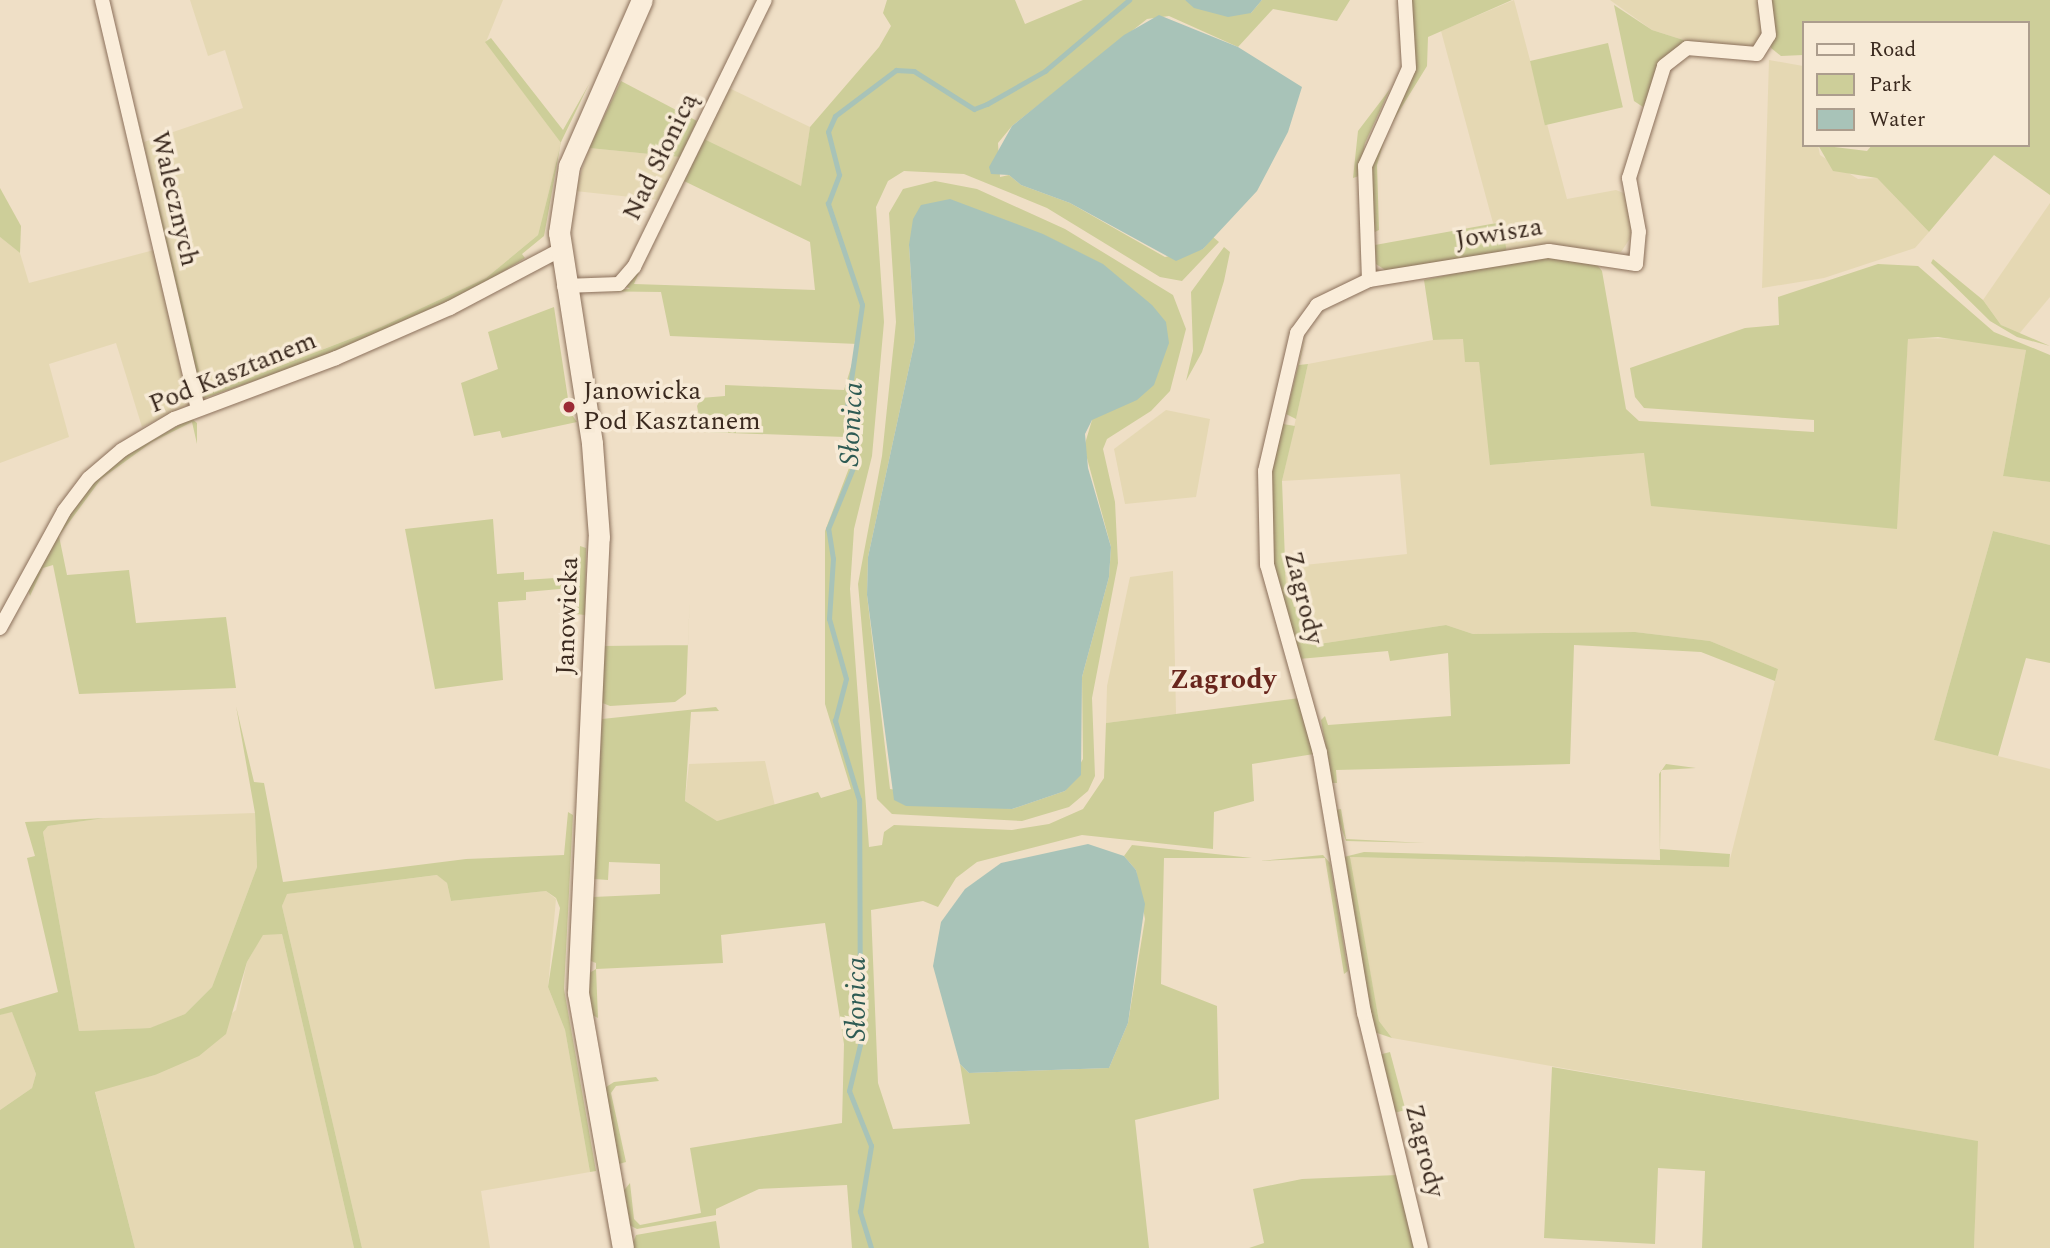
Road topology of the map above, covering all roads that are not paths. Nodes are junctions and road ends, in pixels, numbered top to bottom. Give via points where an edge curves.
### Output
1 (102, 0) edge
2 (642, 0) edge
3 (765, 0) edge
4 (1405, 0) edge
5 (1765, 0) edge
6 (559, 250) junction
7 (1369, 280) junction
8 (564, 286) junction
9 (198, 409) junction
10 (0, 628) edge
11 (623, 1248) edge
12 (1421, 1248) edge

1 - 9 street, Walecznych
2 - 6 street, Janowicka via 569,166
3 - 8 street, Nad Słonicą via 634,267 619,284
4 - 7 street via 1409,68 1365,166
5 - 7 street, Jowisza via 1769,36 1757,54 1687,48 1664,65 1631,166 1640,243 1636,264 1549,251
6 - 8 street, Janowicka
6 - 9 street, Pod Kasztanem via 540,256 473,297 337,358
7 - 12 street, Zagrody via 1317,305 1297,332 1265,471 1264,540 1280,623 1320,753 1364,1013
8 - 11 street, Janowicka via 592,443 598,537 578,993
9 - 10 street, Pod Kasztanem via 141,437 89,478 54,528

